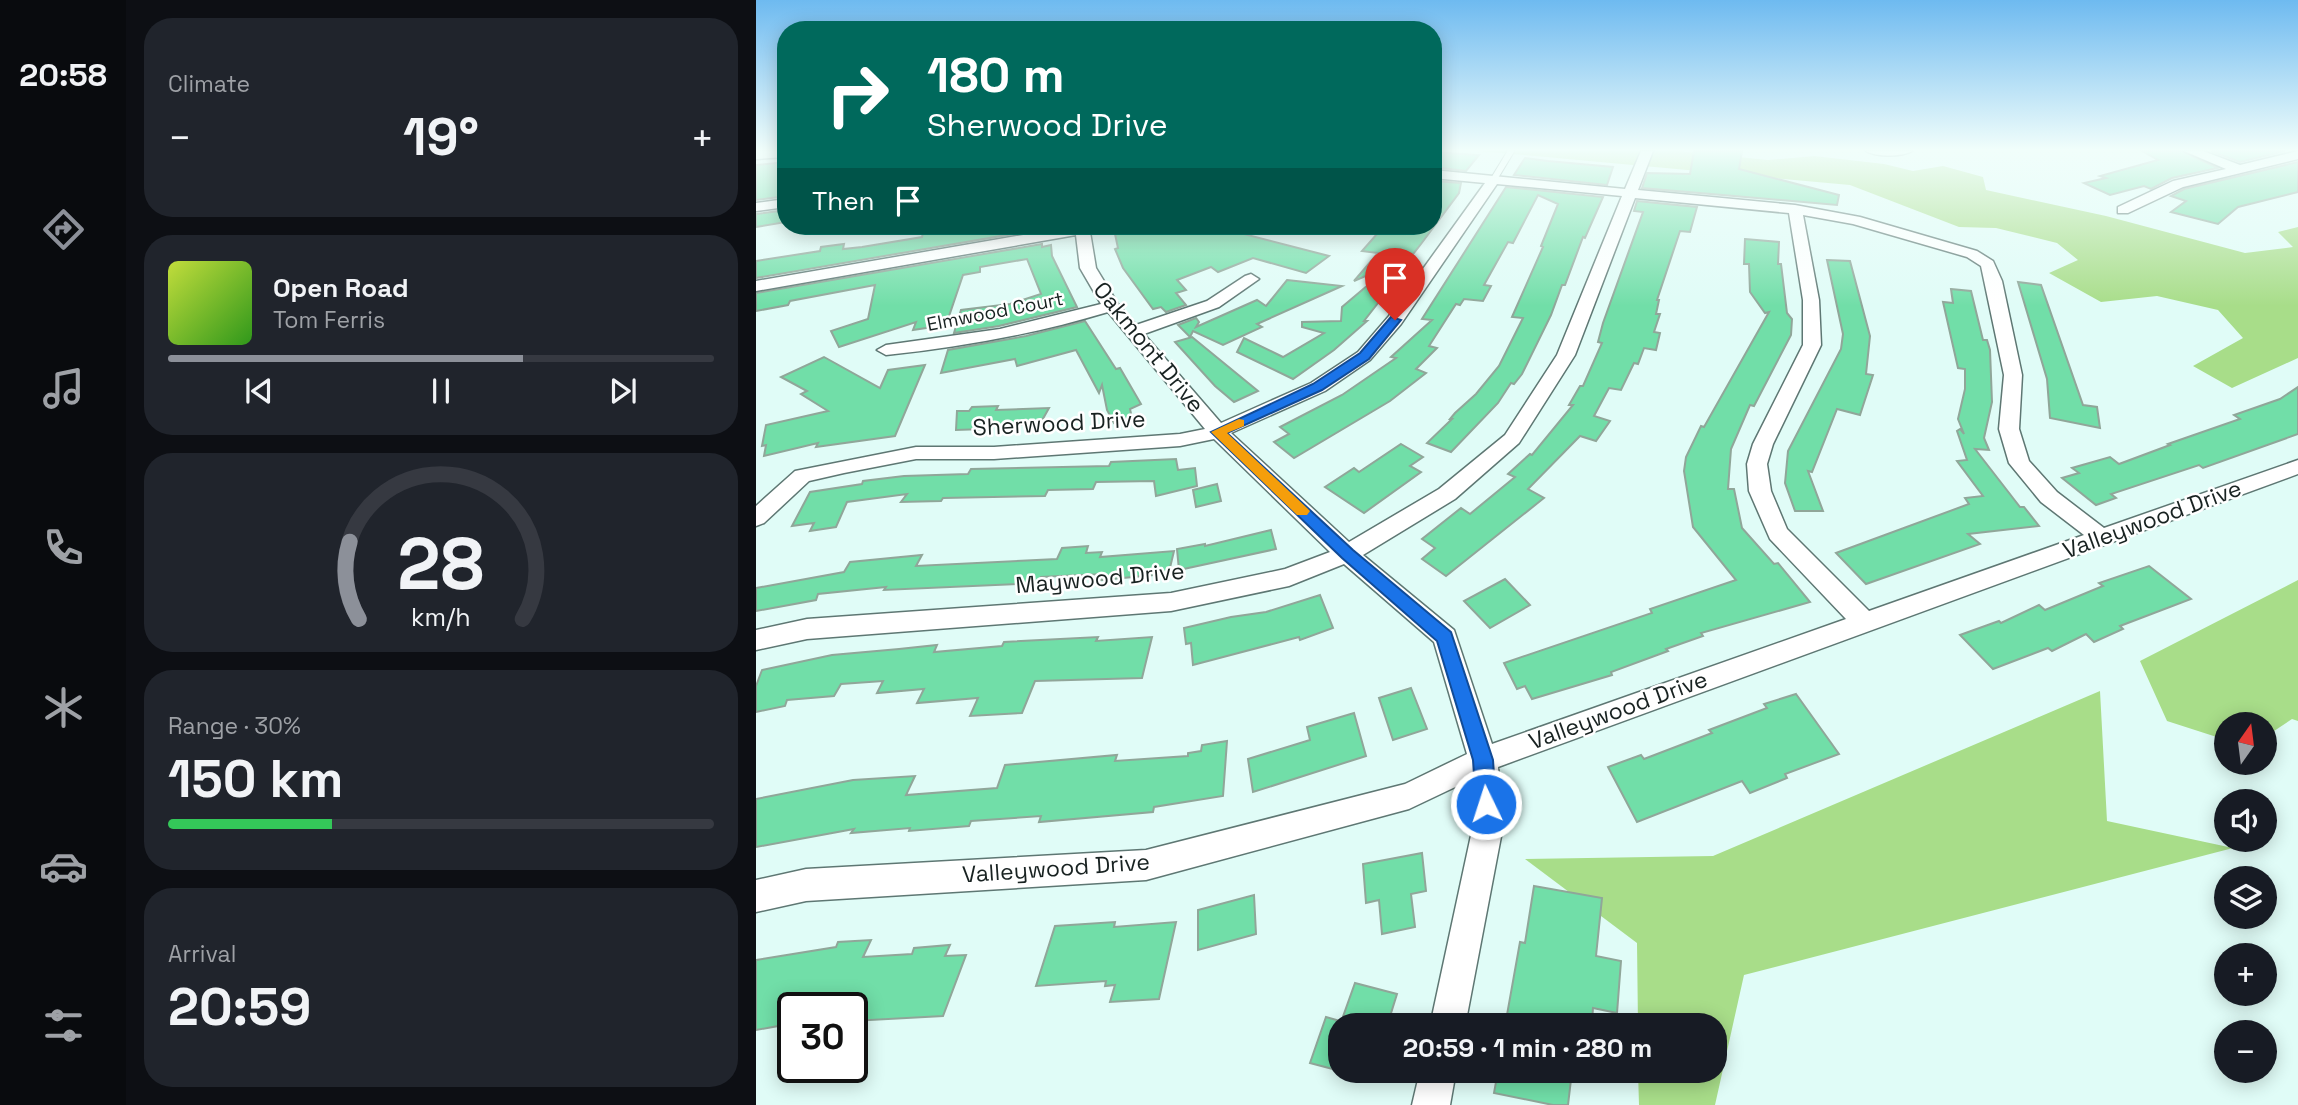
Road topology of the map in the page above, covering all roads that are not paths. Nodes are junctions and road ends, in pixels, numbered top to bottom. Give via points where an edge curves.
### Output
1 (1477, 203) edge
2 (1626, 203) edge
3 (1724, 203) edge
4 (2139, 203) edge
5 (777, 204) edge
6 (756, 207) edge
7 (1795, 209) junction
8 (2123, 210) dead end
9 (1044, 235) edge
10 (1089, 235) edge
11 (1251, 279) dead end
12 (756, 286) edge
13 (1111, 306) junction
14 (1135, 331) junction
15 (886, 350) dead end
16 (1218, 432) junction
17 (2298, 467) edge
18 (756, 518) edge
19 (2102, 538) junction
20 (1347, 554) junction
21 (1863, 621) junction
22 (756, 640) edge
23 (1483, 760) junction
24 (756, 896) edge
25 (1450, 1013) edge
26 (1435, 1083) edge
27 (1430, 1105) edge

1 - 16 street, Sherwood Drive via 1395,320 1364,356 1318,387
2 - 20 street, Maywood Drive via 1566,355 1512,439 1447,494
3 - 7 street
4 - 8 street
5 - 6 street
7 - 19 street via 1868,224 1972,254 1988,264 2013,374 2009,429 2019,463 2049,497
7 - 21 street via 1811,300 1812,345 1763,444 1757,464 1760,491 1778,533
9 - 12 street
10 - 13 street, Oakmont Drive via 1088,268
11 - 14 street via 1213,304
13 - 14 street, Oakmont Drive
13 - 15 street, Elmwood Court via 1054,324
14 - 16 street, Oakmont Drive
16 - 18 street, Sherwood Drive via 1180,440 994,453 916,453 844,466 802,476
16 - 20 street, Oakmont Drive
17 - 19 street, Valleywood Drive
19 - 21 street, Valleywood Drive
20 - 22 street, Maywood Drive via 1289,577 1171,602 807,629
20 - 23 street, Oakmont Drive via 1445,637
21 - 23 street, Valleywood Drive
23 - 24 street, Valleywood Drive via 1409,796 1146,864 806,885
23 - 25 street, Oakmont Drive via 1488,826
26 - 27 street

